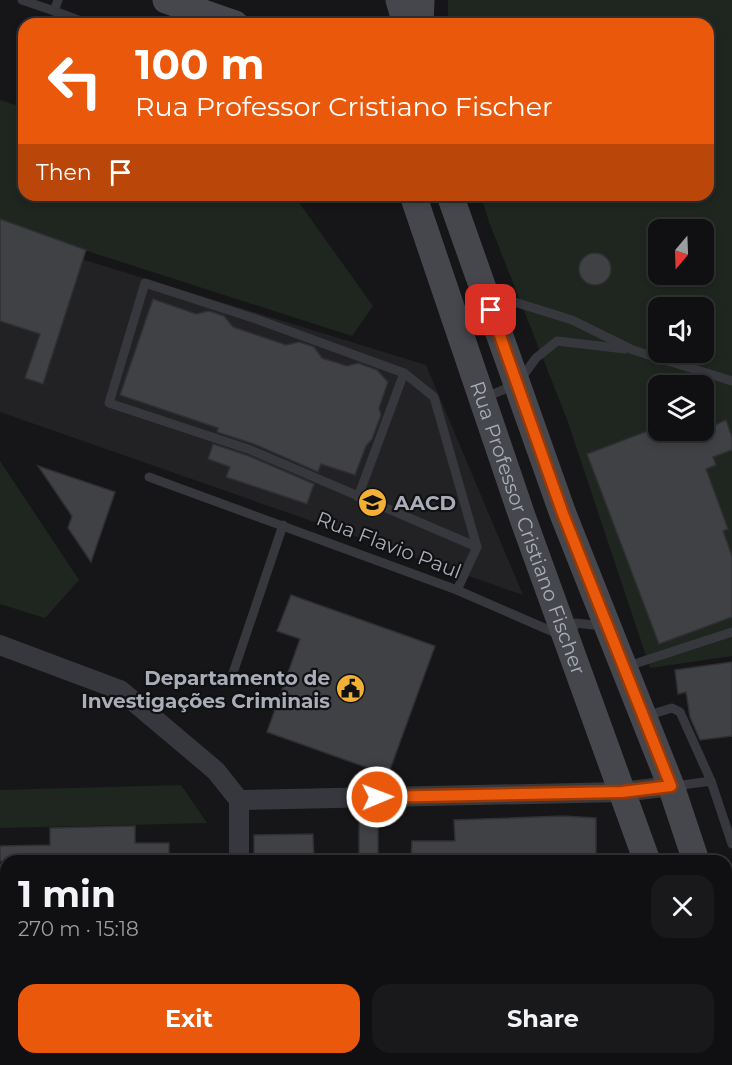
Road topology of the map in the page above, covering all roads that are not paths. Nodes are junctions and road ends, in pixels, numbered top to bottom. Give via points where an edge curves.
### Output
1 (22, 0) edge
2 (58, 0) edge
3 (166, 0) edge
4 (392, 0) edge
5 (399, 0) edge
6 (421, 0) edge
7 (54, 11) junction
8 (73, 18) edge
9 (218, 18) edge
10 (391, 18) edge
11 (404, 18) edge
12 (420, 18) edge
13 (415, 201) edge
14 (452, 201) edge
15 (484, 292) junction
16 (633, 350) junction
17 (404, 373) junction
18 (732, 381) edge
19 (517, 384) junction
20 (481, 399) junction
21 (149, 477) dead end
22 (358, 497) junction
23 (284, 525) junction
24 (477, 547) junction
25 (458, 590) junction
26 (607, 626) junction
27 (732, 632) edge
28 (568, 639) junction
29 (0, 645) edge
30 (623, 668) junction
31 (232, 676) dead end
32 (641, 717) junction
33 (711, 781) junction
34 (671, 786) junction
35 (622, 792) junction
36 (239, 800) junction
37 (732, 844) edge
38 (239, 855) edge
39 (645, 855) edge
40 (694, 855) edge

1 - 7 lane
2 - 7 lane
3 - 9 main road
4 - 10 main road
5 - 11 main road
6 - 12 main road
7 - 8 lane
13 - 20 main road, Rua Professor Cristiano Fischer
14 - 15 main road, Rua Professor Cristiano Fischer
15 - 16 lane via 572,320
15 - 19 main road, Rua Professor Cristiano Fischer
16 - 18 lane
16 - 19 lane via 557,341 536,358
17 - 22 lane
17 - 22 lane via 145,283 109,403 251,450
17 - 24 lane via 434,397
19 - 20 lane
19 - 26 main road, Rua Professor Cristiano Fischer
20 - 28 main road, Rua Professor Cristiano Fischer
21 - 23 lane, Rua Flavio Paul
22 - 24 lane
23 - 25 lane, Rua Flavio Paul
23 - 31 lane
24 - 25 lane
25 - 28 lane, Rua Flavio Paul
26 - 28 main road
26 - 30 main road, Rua Professor Cristiano Fischer
27 - 30 lane
28 - 35 main road, Rua Professor Cristiano Fischer
29 - 36 street via 120,690 216,771
30 - 32 main road, Rua Professor Cristiano Fischer
32 - 33 lane via 672,708 680,712
32 - 34 main road, Rua Professor Cristiano Fischer
33 - 34 lane
33 - 37 lane
34 - 35 street
34 - 40 main road, Rua Professor Cristiano Fischer
35 - 36 street
35 - 39 main road, Rua Professor Cristiano Fischer
36 - 38 street

